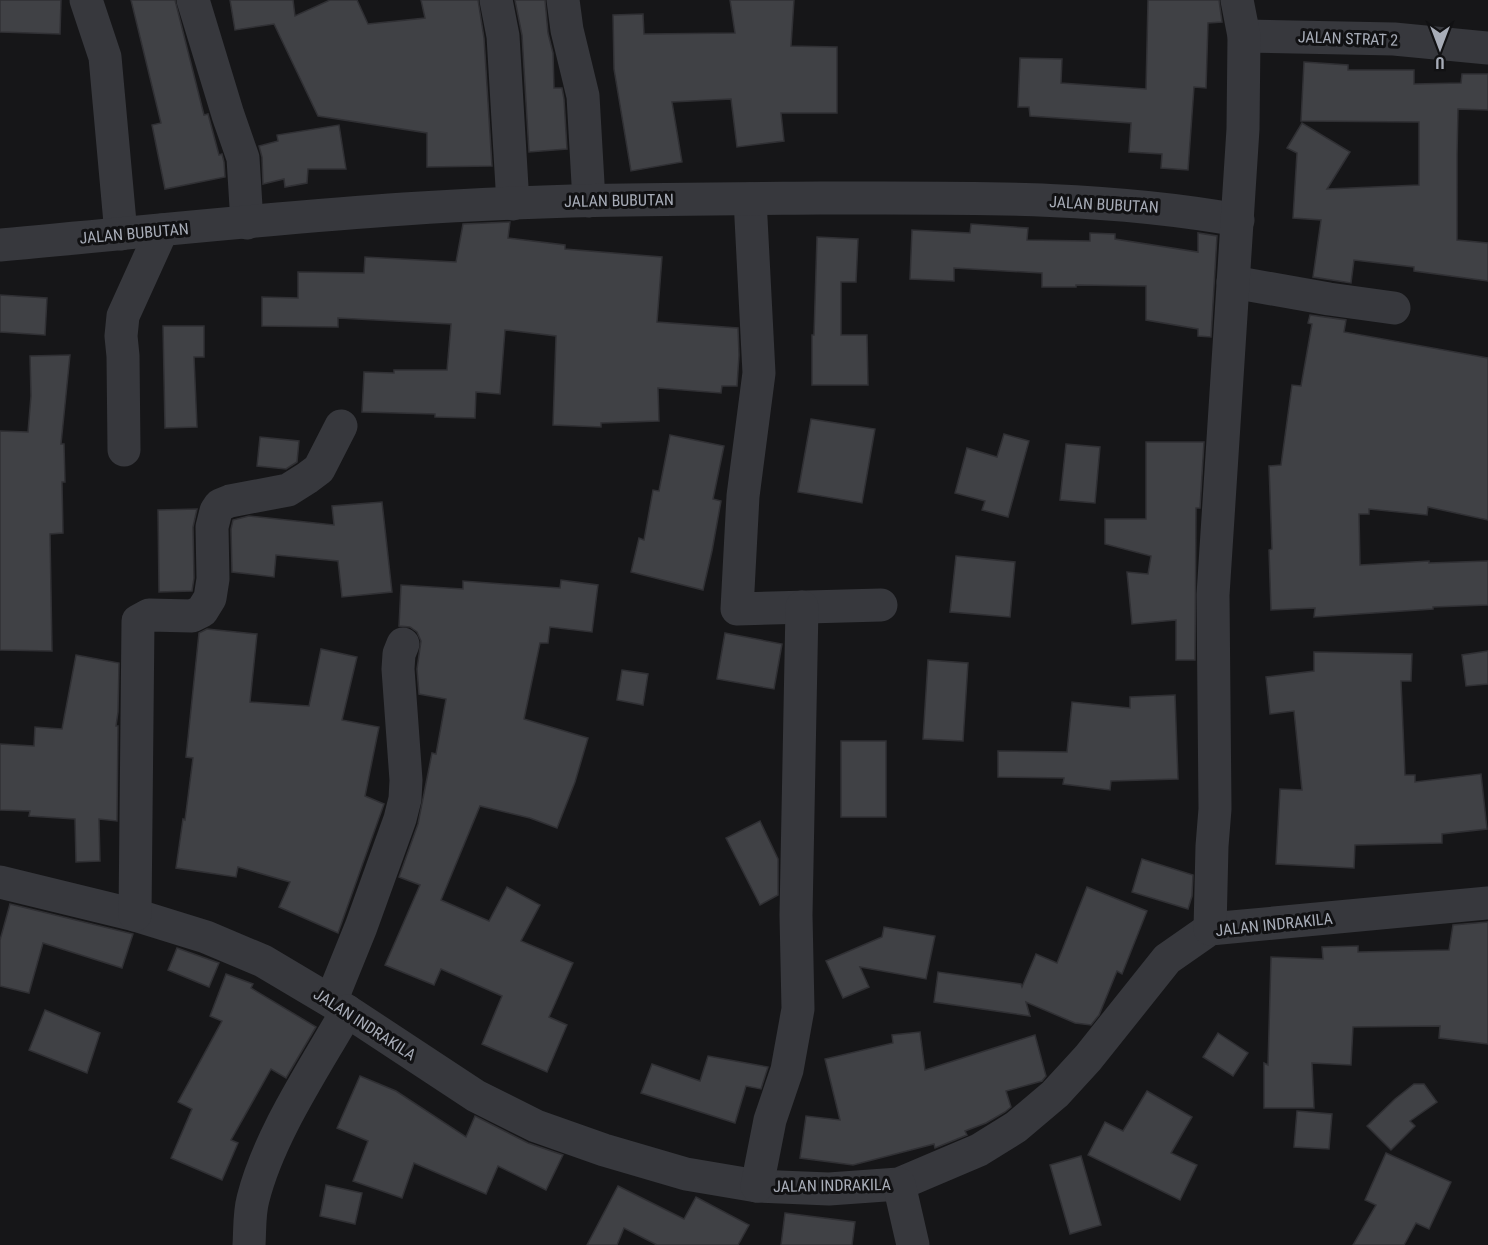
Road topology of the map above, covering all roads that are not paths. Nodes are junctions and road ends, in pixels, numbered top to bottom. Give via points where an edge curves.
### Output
1 (86, 0) edge
2 (193, 0) edge
3 (496, 0) edge
4 (563, 0) edge
5 (1238, 0) edge
6 (1244, 36) junction
7 (1488, 48) edge
8 (750, 199) junction
9 (589, 201) junction
10 (513, 204) junction
11 (1238, 220) junction
12 (247, 223) junction
13 (162, 230) junction
14 (121, 234) junction
15 (0, 245) edge
16 (1233, 282) junction
17 (1394, 308) dead end
18 (341, 426) dead end
19 (124, 450) dead end
20 (881, 605) dead end
21 (802, 607) junction
22 (403, 644) dead end
23 (0, 882) edge
24 (1488, 903) edge
25 (135, 915) junction
26 (1210, 929) junction
27 (339, 1006) junction
28 (899, 1184) junction
29 (756, 1186) junction
30 (249, 1245) edge
31 (913, 1245) edge

1 - 14 street via 105,57
2 - 12 street via 243,158
3 - 10 street
4 - 9 street via 583,96
5 - 6 street
6 - 7 street, JALAN STRAT 2 via 1394,39
6 - 11 street
8 - 9 street, JALAN BUBUTAN
8 - 11 street, JALAN BUBUTAN via 966,198 1124,204
8 - 21 street via 759,373 743,496 736,609
9 - 10 street, JALAN BUBUTAN
10 - 12 street, JALAN BUBUTAN
11 - 16 street
12 - 13 street, JALAN BUBUTAN
13 - 14 street, JALAN BUBUTAN
13 - 19 street via 123,316
14 - 15 street, JALAN BUBUTAN
16 - 17 street
16 - 26 street via 1213,595 1215,809
18 - 25 street via 319,469 307,478 288,490 230,501 216,511 212,527 213,579 210,598 202,611 192,616 149,615 138,621
20 - 21 street
21 - 29 street via 798,1009 787,1070 770,1120
22 - 27 street via 398,669 405,800 361,927
23 - 25 street, JALAN INDRAKILA
24 - 26 street, JALAN INDRAKILA
25 - 27 street, JALAN INDRAKILA via 206,937 263,961
26 - 28 street, JALAN INDRAKILA via 1167,959 1088,1058 1055,1094 1016,1127 979,1150
27 - 29 street, JALAN INDRAKILA via 476,1096 536,1126 686,1174
27 - 30 street via 262,1169 252,1202
28 - 29 street, JALAN INDRAKILA via 829,1189
28 - 31 street

